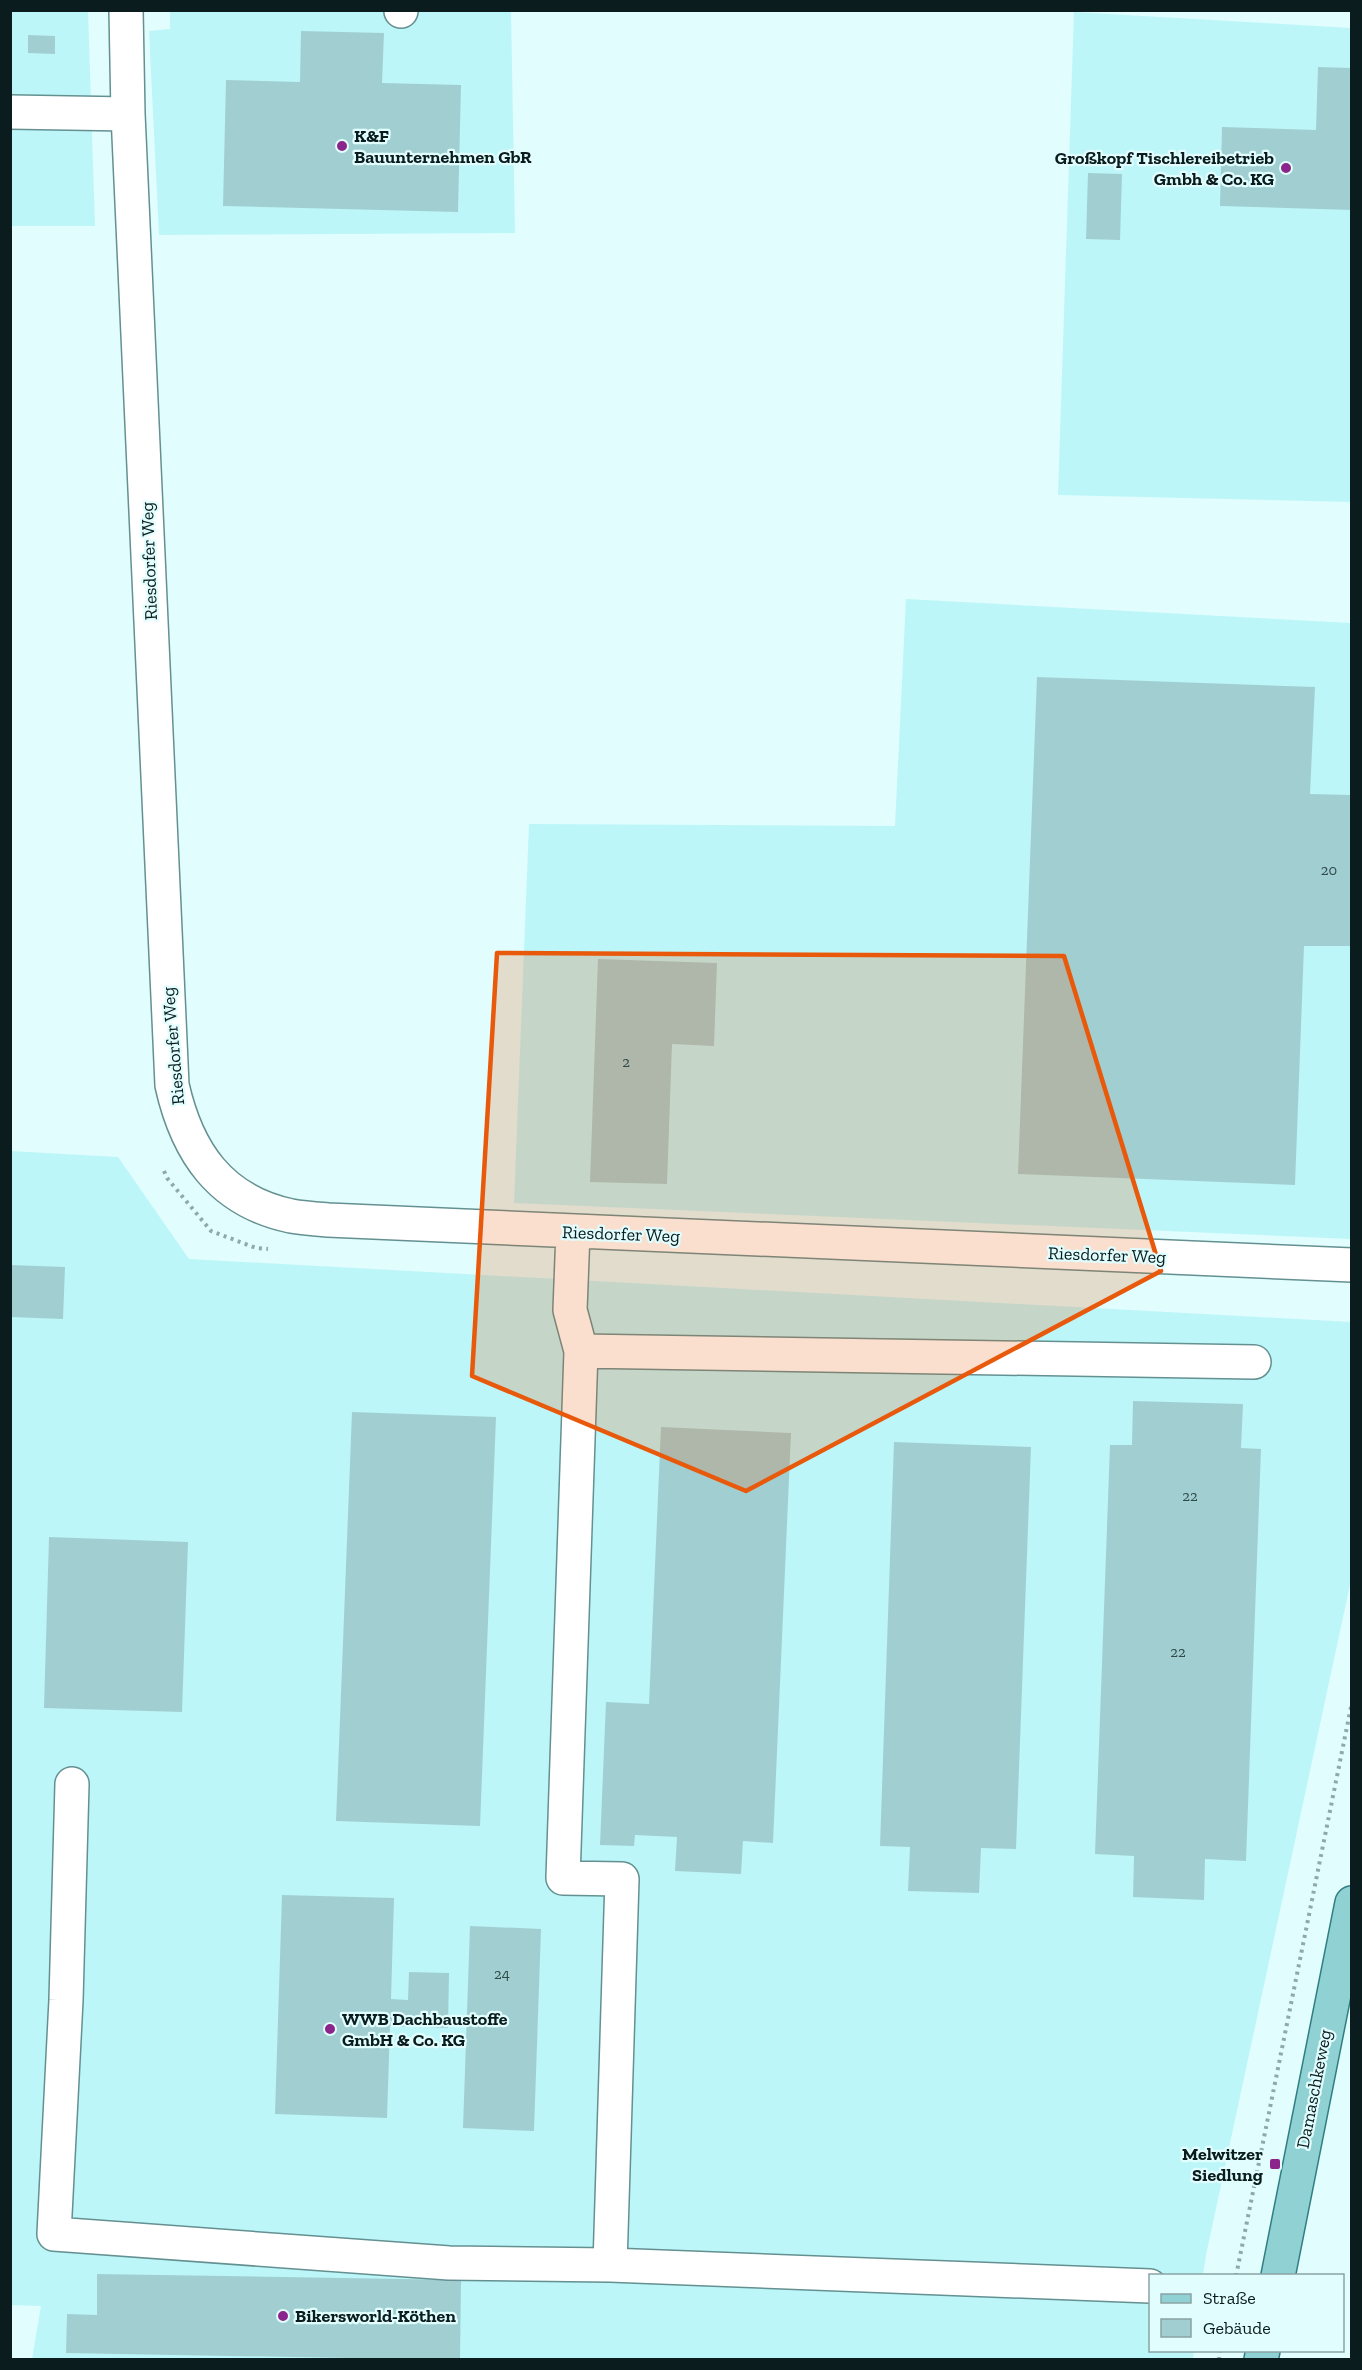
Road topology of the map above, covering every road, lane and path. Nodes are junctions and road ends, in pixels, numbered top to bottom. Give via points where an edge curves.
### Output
1 (126, 10) edge
2 (10, 112) edge
3 (128, 114) junction
4 (163, 1167) dead end
5 (573, 1232) junction
6 (268, 1249) dead end
7 (1352, 1265) edge
8 (581, 1351) junction
9 (1254, 1362) dead end
10 (1352, 1702) edge
11 (72, 1784) dead end
12 (1352, 1903) edge
13 (610, 2265) junction
14 (1236, 2274) edge
15 (1278, 2274) edge
16 (1149, 2286) edge

1 - 3 street, Riesdorfer Weg
2 - 3 street
3 - 5 street, Riesdorfer Weg via 172,1085 179,1115 189,1140 219,1179 263,1207 291,1216
4 - 6 path via 167,1178 211,1231
5 - 7 street, Riesdorfer Weg
5 - 8 street via 570,1310
8 - 9 street
8 - 13 street via 563,1878 622,1879
10 - 14 path
11 - 13 street via 54,2234 449,2263
12 - 15 main road, Damaschkeweg
13 - 16 street

